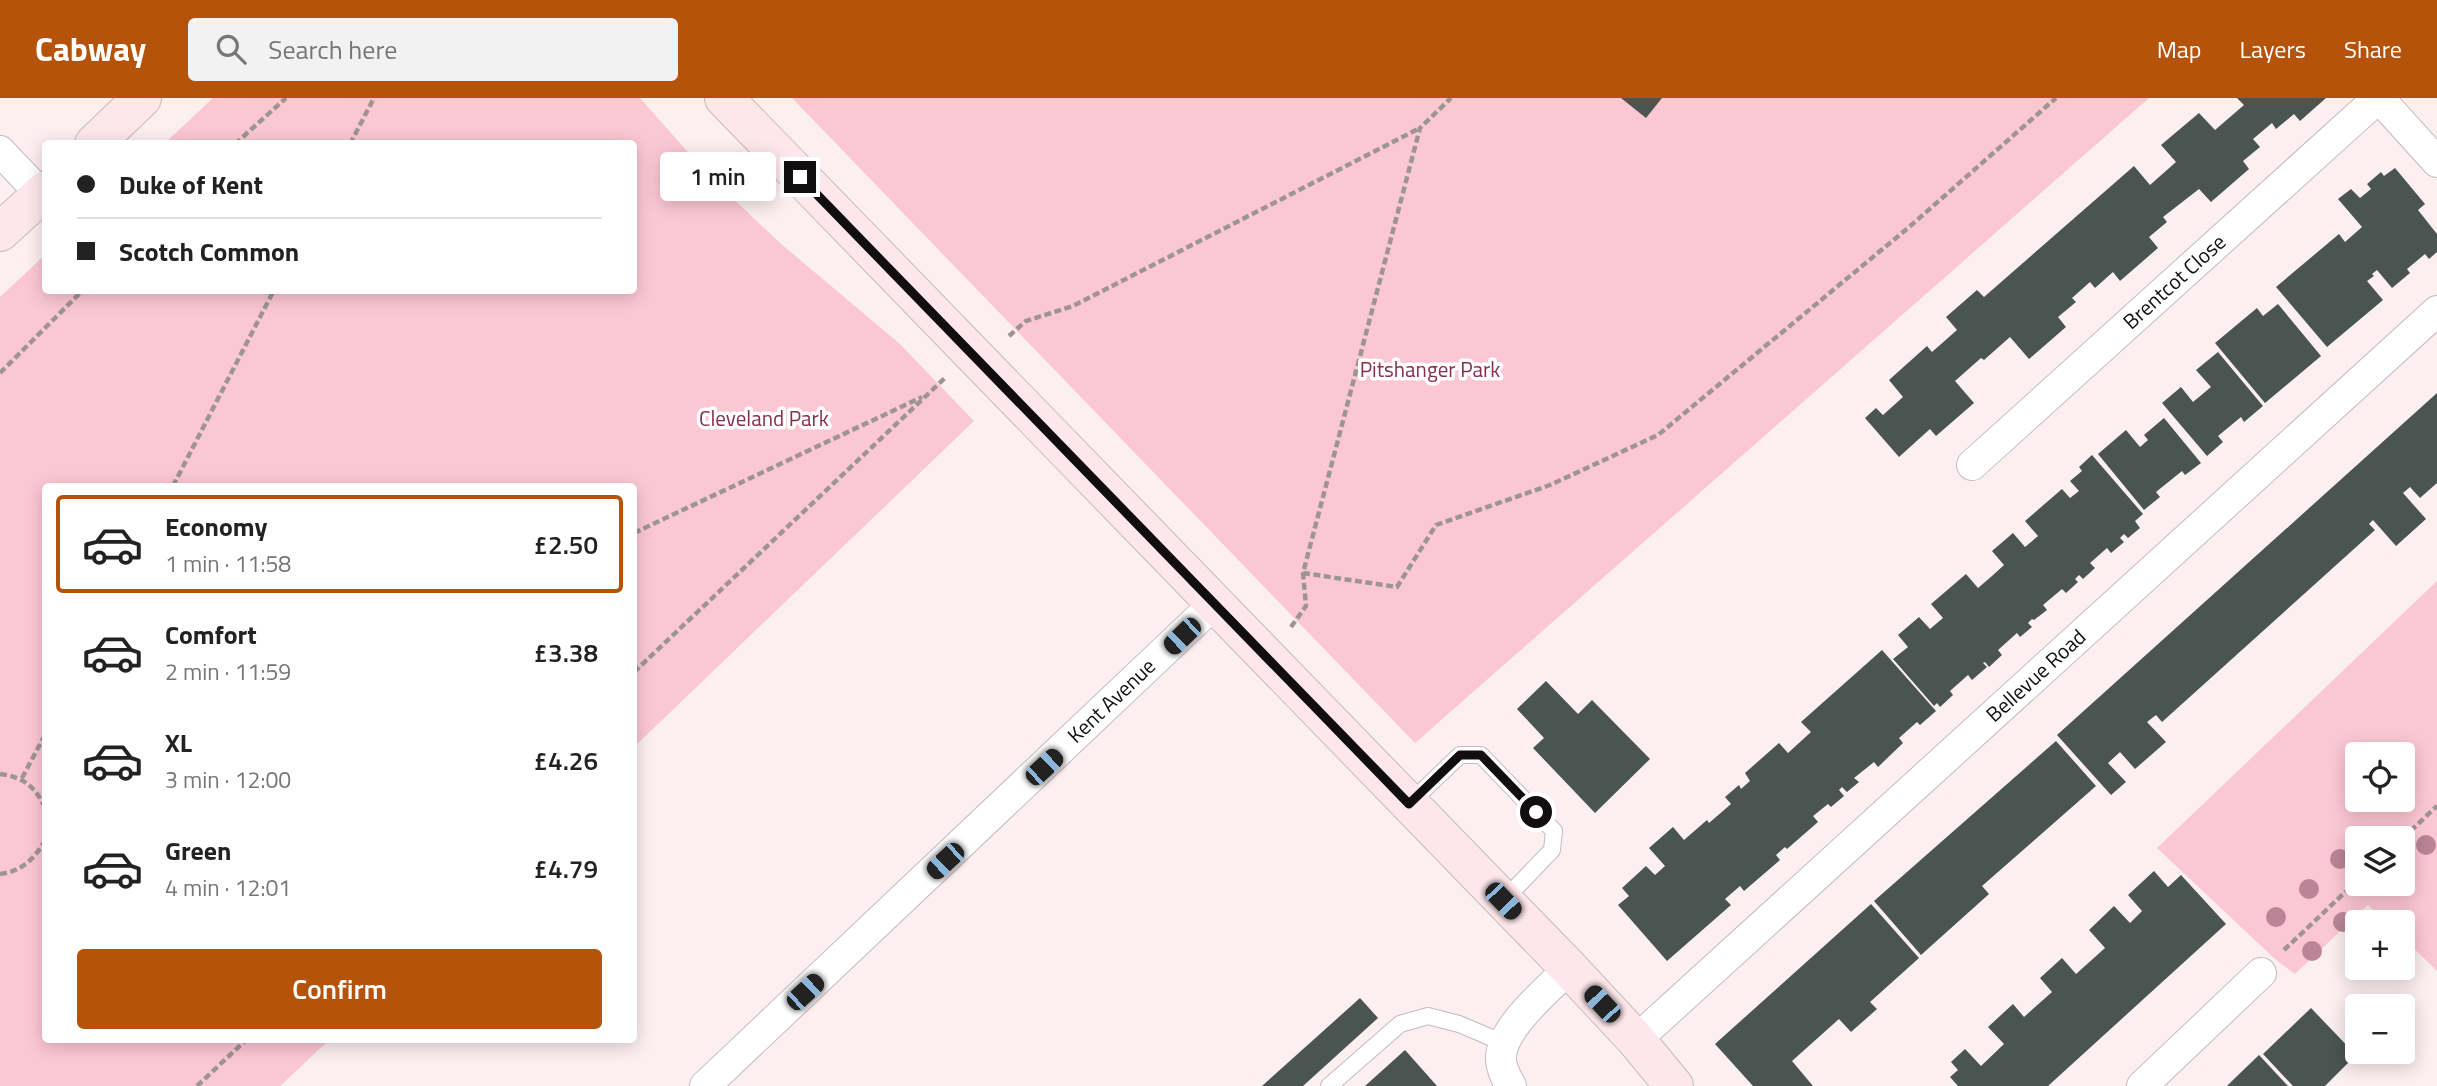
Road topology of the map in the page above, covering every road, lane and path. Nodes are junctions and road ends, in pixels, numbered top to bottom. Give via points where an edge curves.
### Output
1 (142, 98) edge
2 (286, 98) edge
3 (374, 98) edge
4 (724, 98) edge
5 (1451, 98) edge
6 (2056, 98) edge
7 (2379, 98) edge
8 (1420, 128) junction
9 (98, 140) edge
10 (239, 140) edge
11 (352, 140) edge
12 (0, 151) edge
13 (2437, 162) edge
14 (42, 191) edge
15 (42, 193) edge
16 (0, 232) edge
17 (79, 294) edge
18 (272, 294) edge
19 (2437, 312) edge
20 (1026, 321) dead end
21 (0, 373) edge
22 (946, 377) dead end
23 (926, 396) junction
24 (1972, 465) dead end
25 (175, 483) edge
26 (637, 532) edge
27 (1303, 573) junction
28 (1214, 604) junction
29 (1299, 617) dead end
30 (637, 669) edge
31 (42, 740) edge
32 (0, 774) edge
33 (22, 778) junction
34 (42, 802) edge
35 (1409, 804) junction
36 (2437, 806) edge
37 (2415, 827) edge
38 (42, 845) edge
39 (0, 874) edge
40 (2345, 892) edge
41 (1503, 901) junction
42 (2268, 966) joint
43 (1569, 968) junction
44 (1636, 1040) junction
45 (243, 1043) edge
46 (1504, 1043) junction
47 (197, 1086) edge
48 (705, 1086) edge
49 (1329, 1086) edge
50 (1511, 1086) edge
51 (1674, 1086) edge
52 (2142, 1086) edge

1 - 9 main road
2 - 10 path
3 - 11 path
4 - 28 main road
5 - 8 path
6 - 27 path via 1908,228 1658,435 1550,485 1436,526 1396,586
7 - 13 street, Brentcot Close
7 - 24 street, Brentcot Close
8 - 20 path via 1073,306
8 - 27 path
12 - 14 street
15 - 16 main road
17 - 21 path
18 - 25 path
19 - 44 street, Bellevue Road
22 - 23 path
23 - 26 path
23 - 30 path
27 - 29 path via 1306,606
28 - 35 main road
28 - 48 street, Kent Avenue
31 - 33 path
32 - 33 path
33 - 34 path
35 - 41 main road
35 - 41 lane via 1460,755 1481,755 1554,831 1552,850
36 - 37 path
38 - 39 path via 31,861
40 - 42 path
41 - 43 main road
42 - 52 street
43 - 44 main road
43 - 46 street via 1513,1027
44 - 51 main road
45 - 47 path
46 - 49 lane via 1428,1016 1400,1024
46 - 50 street via 1503,1071

